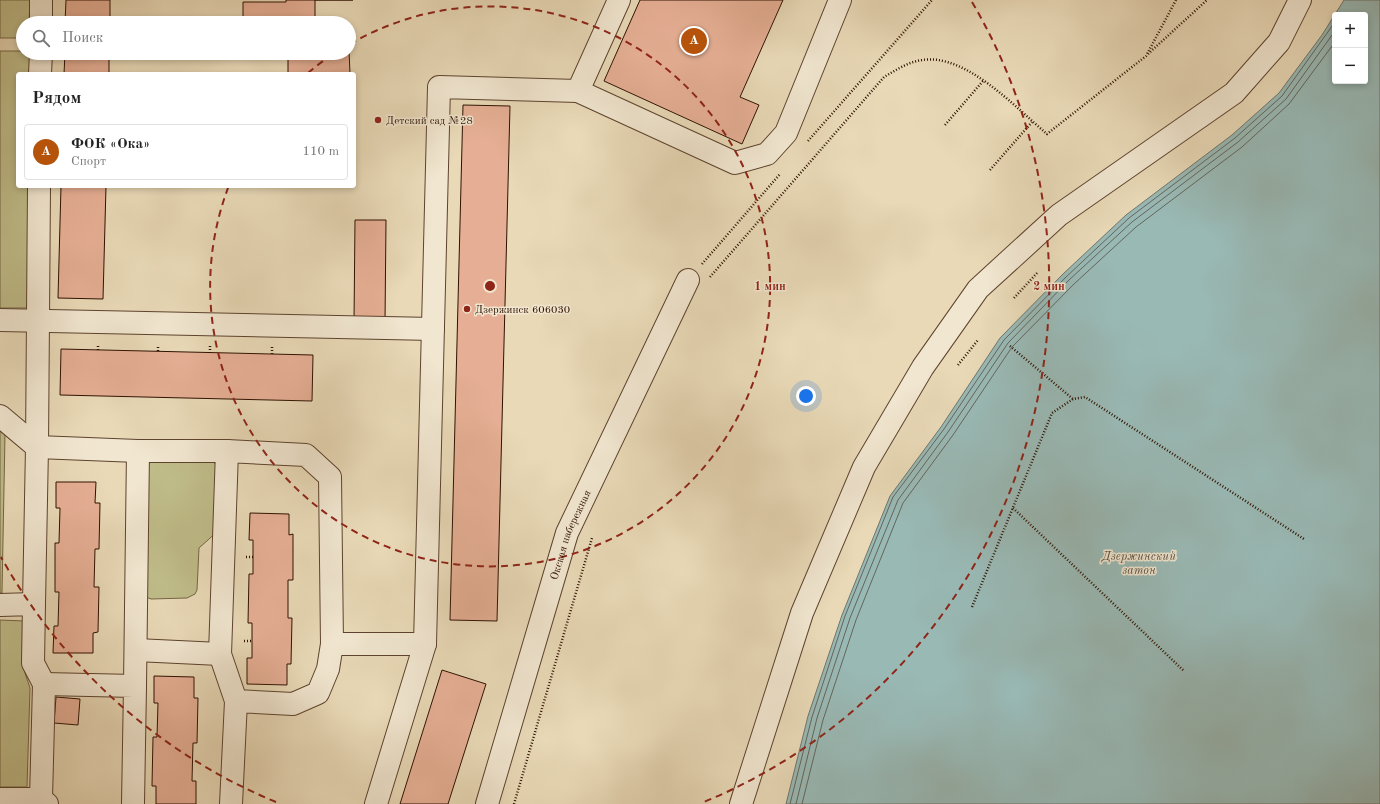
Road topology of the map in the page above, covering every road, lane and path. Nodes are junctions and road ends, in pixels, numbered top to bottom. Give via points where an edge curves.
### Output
1 (41, 0) edge
2 (619, 0) edge
3 (840, 0) edge
4 (1176, 0) edge
5 (1207, 0) edge
6 (1300, 0) edge
7 (41, 16) edge
8 (1146, 56) junction
9 (41, 60) edge
10 (40, 72) edge
11 (983, 81) junction
12 (578, 91) junction
13 (1032, 122) junction
14 (945, 125) dead end
15 (990, 170) dead end
16 (39, 188) edge
17 (1038, 272) dead end
18 (697, 281) joint
19 (1014, 298) dead end
20 (0, 320) edge
21 (37, 320) junction
22 (433, 328) junction
23 (978, 340) dead end
24 (1010, 346) dead end
25 (958, 365) dead end
26 (1073, 399) junction
27 (0, 416) edge
28 (37, 447) junction
29 (138, 451) junction
30 (227, 451) junction
31 (1013, 508) junction
32 (594, 535) dead end
33 (1304, 539) dead end
34 (34, 604) junction
35 (0, 605) edge
36 (972, 607) dead end
37 (332, 644) junction
38 (426, 644) junction
39 (136, 650) junction
40 (220, 654) junction
41 (1184, 671) dead end
42 (44, 684) junction
43 (135, 686) junction
44 (236, 701) junction
45 (0, 799) edge
46 (44, 802) edge
47 (133, 804) edge
48 (231, 804) edge
49 (376, 804) edge
50 (487, 804) edge
51 (514, 804) edge
52 (741, 804) edge

1 - 7 street
2 - 12 street
3 - 12 street via 786,133 767,154 735,163
4 - 8 path
5 - 8 path
6 - 52 street via 1279,42 1234,93 1059,215 978,289 922,367 864,467 802,613
8 - 13 path via 1047,134
9 - 10 street
11 - 13 path
11 - 14 path
11 - 18 path via 965,68 945,61 923,60 902,66 884,77
12 - 22 street via 439,88
13 - 15 path
16 - 21 street
17 - 19 path
18 - 50 street, Окская набережная via 567,533
20 - 21 street
21 - 22 street
21 - 28 street
22 - 38 street
23 - 25 path
24 - 26 path
26 - 31 path via 1052,413
26 - 33 path via 1085,397
27 - 28 street
28 - 29 street
28 - 34 street
29 - 30 street
29 - 39 street
30 - 37 street via 306,455 330,477
30 - 40 street
31 - 36 path
31 - 41 path
32 - 51 path
34 - 35 street
34 - 42 street via 33,663
37 - 38 street
37 - 44 street via 328,669 318,693 293,704
38 - 49 street
39 - 40 street
39 - 43 street
40 - 44 street
42 - 43 street
42 - 46 street
43 - 47 street
44 - 48 street
45 - 46 street

